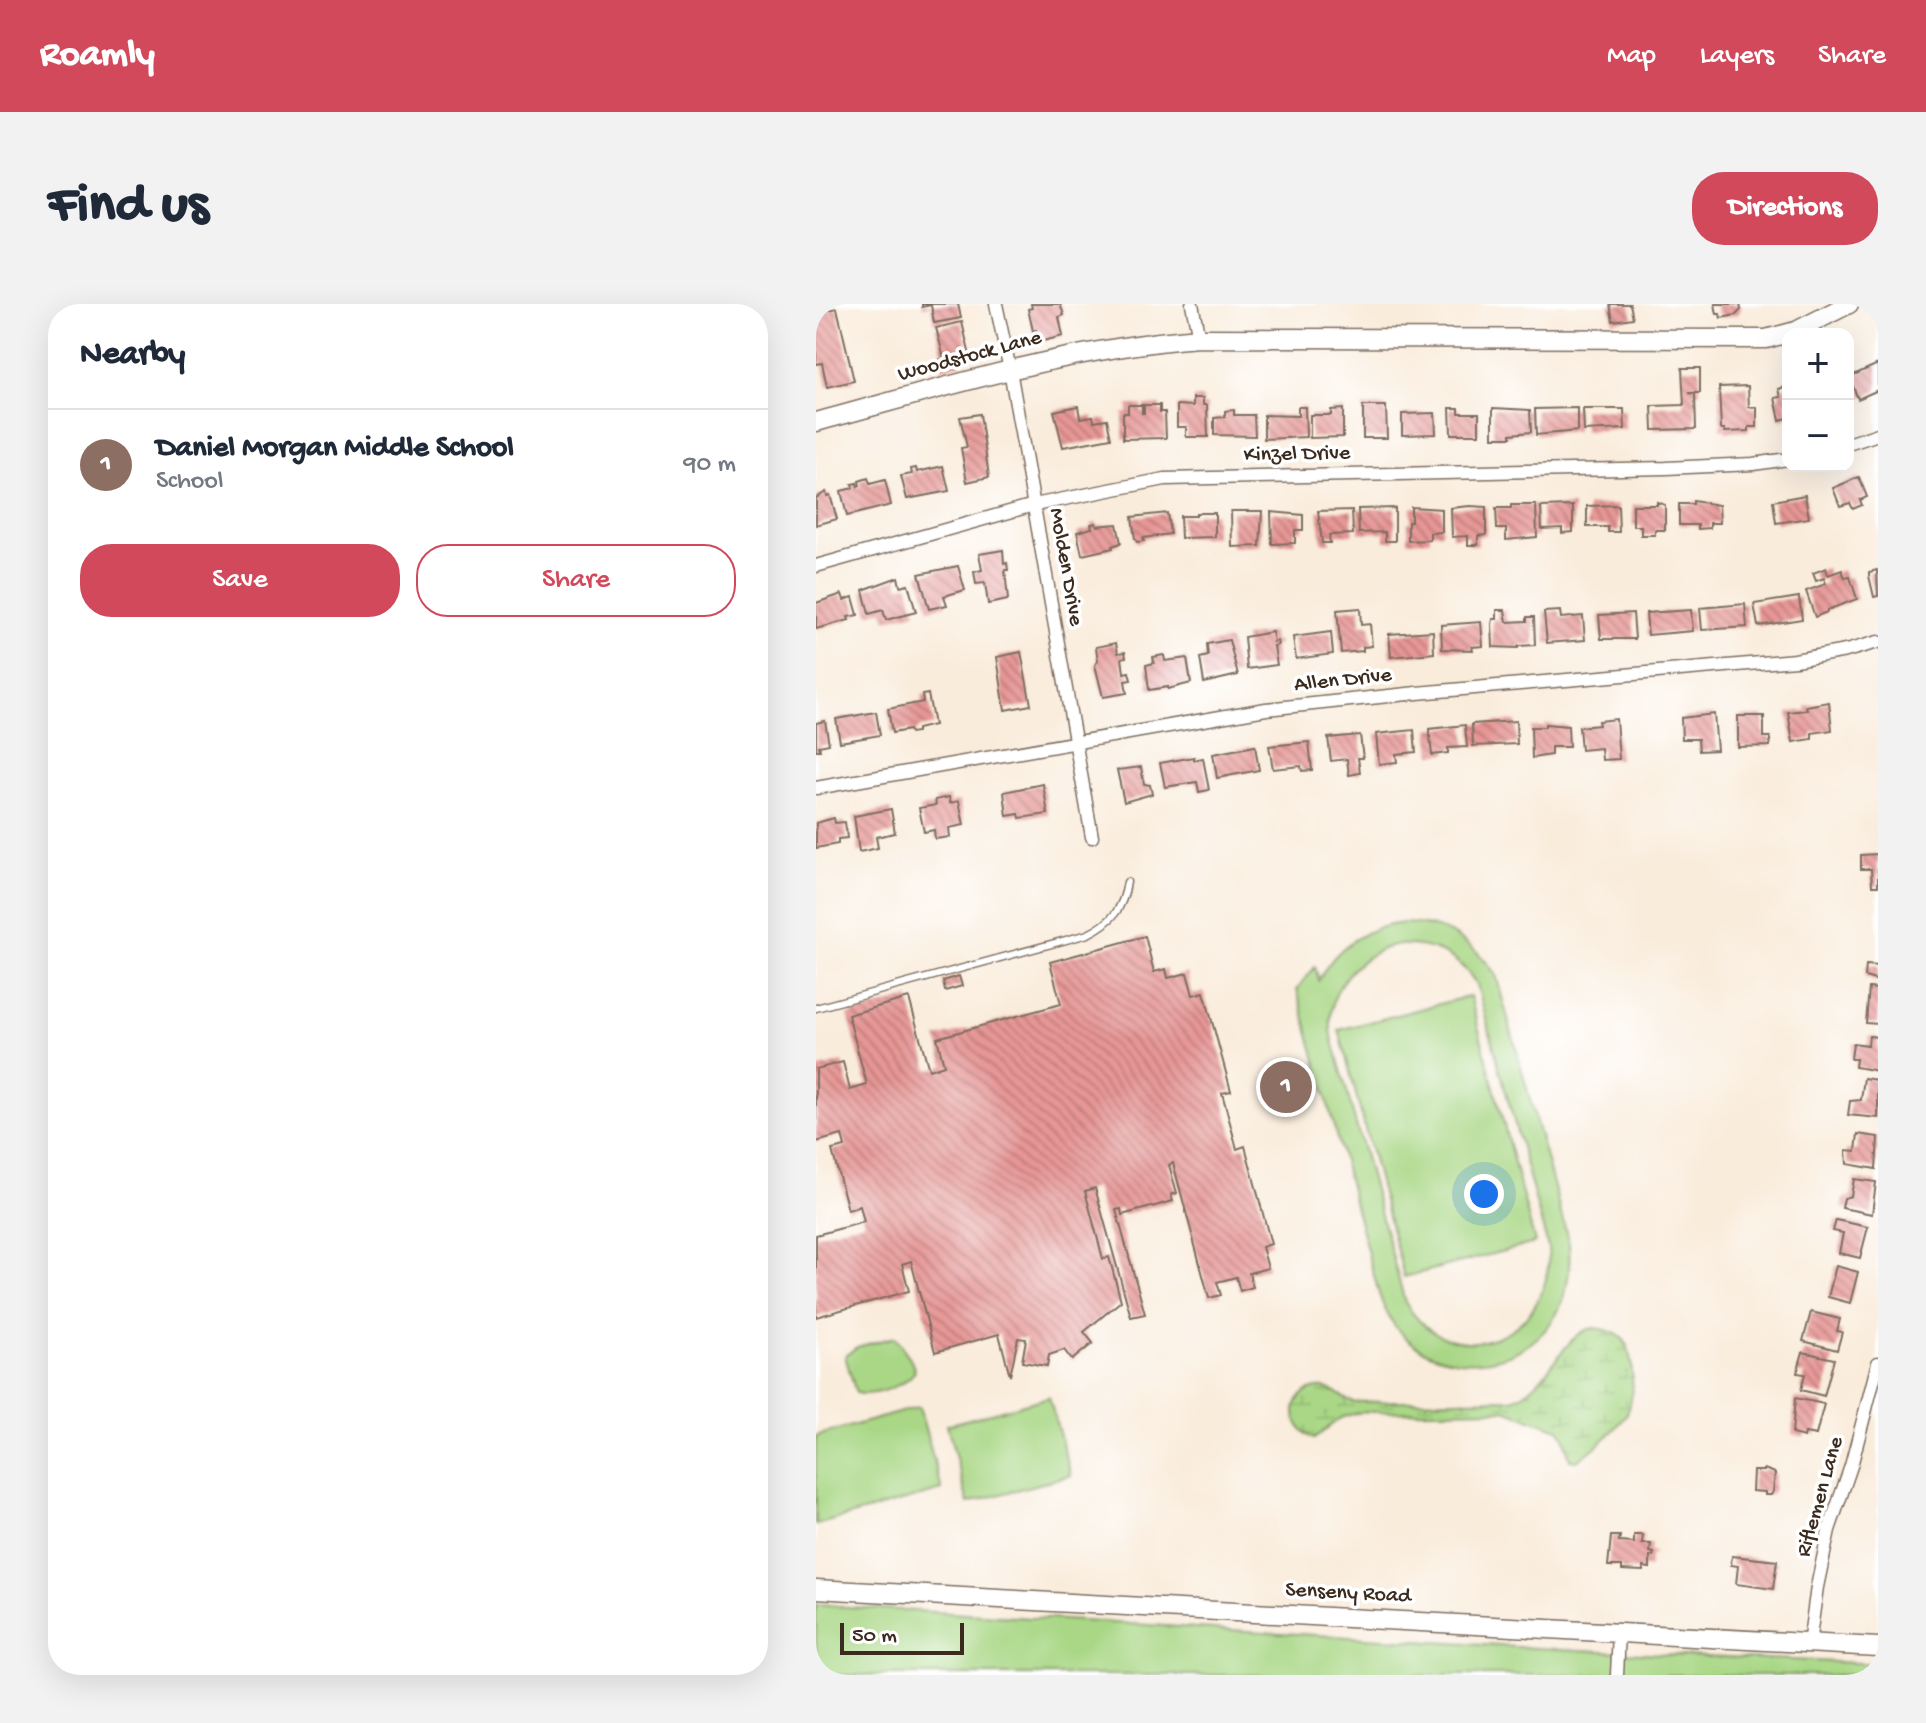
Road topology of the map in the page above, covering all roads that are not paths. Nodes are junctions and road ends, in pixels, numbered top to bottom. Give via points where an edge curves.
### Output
1 (996, 304) edge
2 (1192, 304) edge
3 (1849, 304) edge
4 (1199, 338) junction
5 (1010, 370) junction
6 (816, 422) edge
7 (1878, 434) edge
8 (1854, 442) edge
9 (1782, 460) edge
10 (1034, 505) junction
11 (816, 566) edge
12 (1878, 642) edge
13 (1076, 743) junction
14 (816, 788) edge
15 (1092, 837) dead end
16 (1127, 882) dead end
17 (816, 1008) edge
18 (1878, 1363) edge
19 (816, 1589) edge
20 (1619, 1632) junction
21 (1809, 1644) junction
22 (1878, 1647) edge
23 (1617, 1675) edge

1 - 5 street, Molden Drive
2 - 4 street
3 - 4 main road, Woodstock Lane via 1796,331 1766,339
4 - 5 main road, Woodstock Lane via 1104,348
5 - 6 main road, Woodstock Lane
5 - 10 street, Molden Drive
7 - 8 street
9 - 10 street, Kinzel Drive via 1666,468 1196,476
10 - 11 street, Kinzel Drive
10 - 13 street, Molden Drive
12 - 13 street, Allen Drive via 1795,660 1266,709
13 - 14 street, Allen Drive
13 - 15 street, Molden Drive
16 - 17 lane via 1120,909 1088,934
18 - 21 street, Riflemen Lane via 1829,1530
19 - 20 main road, Senseny Road
20 - 21 main road, Senseny Road
20 - 23 street
21 - 22 main road, Senseny Road

